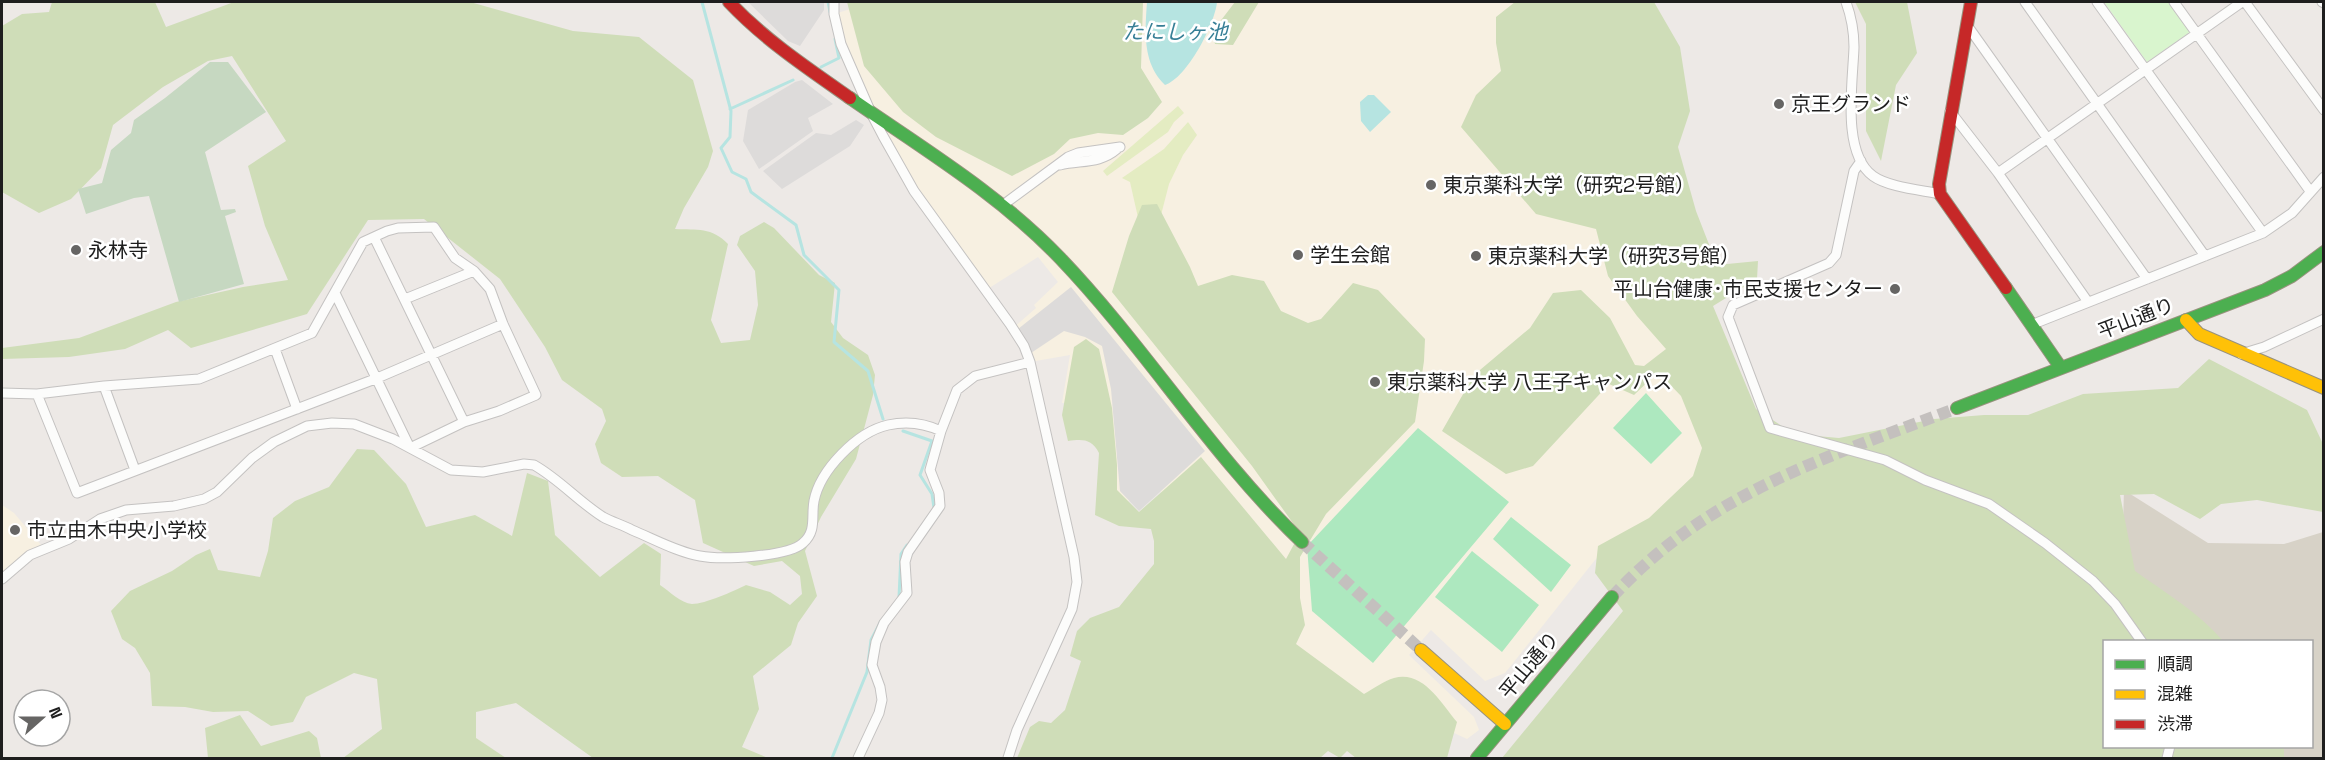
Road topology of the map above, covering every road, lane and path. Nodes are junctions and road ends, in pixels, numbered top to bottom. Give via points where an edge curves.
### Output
1 (729, 2) edge
2 (834, 2) edge
3 (1846, 2) edge
4 (1971, 2) edge
5 (2025, 2) edge
6 (2097, 2) edge
7 (2174, 2) edge
8 (2243, 2) edge
9 (1967, 26) junction
10 (2196, 33) junction
11 (2145, 69) junction
12 (2097, 104) junction
13 (2324, 110) edge
14 (1950, 111) junction
15 (872, 115) junction
16 (2047, 139) junction
17 (1861, 161) junction
18 (1057, 165) junction
19 (1998, 173) junction
20 (2324, 177) edge
21 (2310, 191) junction
22 (1940, 194) junction
23 (1003, 205) junction
24 (2263, 232) junction
25 (374, 237) junction
26 (2324, 252) edge
27 (2205, 256) junction
28 (474, 271) junction
29 (2147, 279) junction
30 (335, 293) junction
31 (405, 299) junction
32 (2088, 302) junction
33 (2324, 319) edge
34 (2186, 320) junction
35 (503, 324) junction
36 (2031, 325) junction
37 (275, 349) junction
38 (2241, 354) junction
39 (433, 355) junction
40 (1030, 362) junction
41 (2061, 368) junction
42 (375, 379) junction
43 (104, 386) junction
44 (2324, 388) edge
45 (2, 393) edge
46 (37, 394) junction
47 (1957, 408) tunnel mouth
48 (297, 409) junction
49 (464, 422) junction
50 (941, 431) junction
51 (410, 448) junction
52 (135, 470) junction
53 (1302, 542) tunnel mouth
54 (2, 579) edge
55 (1612, 597) tunnel mouth
56 (2141, 640) edge
57 (1421, 650) tunnel mouth
58 (1505, 724) junction
59 (858, 759) edge
60 (1008, 759) edge
61 (1477, 759) edge

1 - 15 street via 783,51
2 - 15 street via 841,44
3 - 17 street via 1854,45 1851,88 1855,146
4 - 9 street
5 - 12 street
6 - 11 street
7 - 10 street
8 - 10 street
8 - 13 street
9 - 14 street
9 - 16 street
10 - 11 street
10 - 21 street
11 - 12 street
11 - 24 street
12 - 16 street
12 - 27 street
14 - 19 street
14 - 22 street
15 - 23 street
15 - 40 street via 914,191 1010,324
16 - 19 street
16 - 29 street
17 - 22 street via 1872,176 1888,183
17 - 56 street via 1854,171 1836,255 1829,264 1733,305 1728,317 1770,428 1885,460 1989,504 2093,581
18 - 18 street via 1078,153 1120,147 1094,161
18 - 23 street
19 - 32 street
20 - 21 street
21 - 24 street via 2292,213
22 - 36 street
23 - 53 street via 1078,278 1247,485
24 - 27 street
25 - 28 street via 398,228 434,227 455,258
25 - 30 street via 363,242
25 - 31 street
26 - 34 street, 平山通り via 2279,283
27 - 29 street
28 - 31 street
28 - 35 street via 490,289
29 - 32 street
30 - 37 street via 312,333
30 - 42 street
31 - 39 street
32 - 36 street
33 - 38 street
34 - 38 street via 2199,334
34 - 41 street, 平山通り
35 - 39 street
35 - 49 street via 536,395
36 - 41 street
37 - 43 street via 199,378
37 - 48 street
38 - 44 street
39 - 42 street
39 - 49 street
40 - 50 street via 975,376 957,390
40 - 60 street via 1077,582 1072,609 1017,730
41 - 47 street, 平山通り
42 - 48 street
42 - 51 street
43 - 46 street
43 - 52 street
45 - 46 street
46 - 52 street via 77,493
48 - 52 street
49 - 51 street
50 - 51 street via 927,424 886,425 861,439 843,452 825,476 814,500 813,528 804,542 794,549 749,557 699,556 671,546 601,516 534,465 483,472 451,470
50 - 59 street via 930,470 940,506 908,552 907,593 884,623 876,642 872,665 882,700
51 - 54 street via 354,424 307,426 274,442 210,496 174,506 126,510 100,519 30,555
55 - 58 street, 平山通り
57 - 58 street
58 - 61 street, 平山通り

